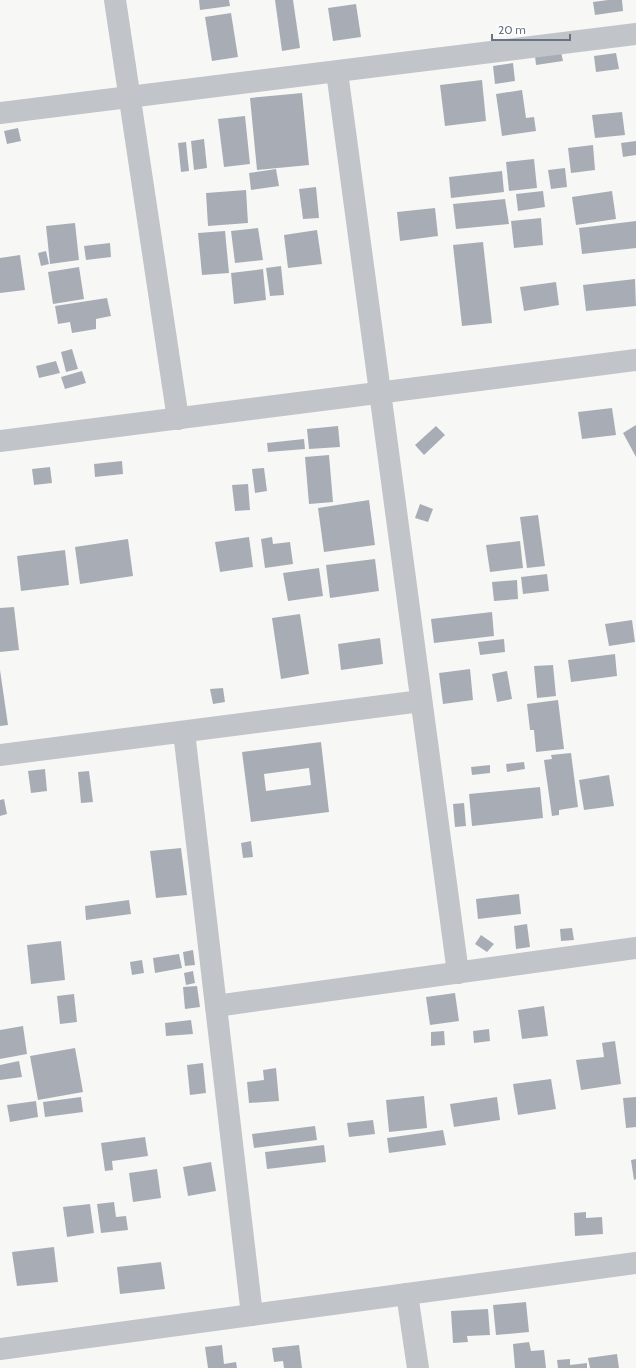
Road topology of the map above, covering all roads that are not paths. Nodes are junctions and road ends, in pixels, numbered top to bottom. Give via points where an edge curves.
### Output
1 (115, 0) edge
2 (636, 34) edge
3 (337, 72) junction
4 (130, 97) junction
5 (0, 113) edge
6 (636, 360) edge
7 (380, 393) junction
8 (178, 419) junction
9 (0, 441) edge
10 (421, 701) junction
11 (184, 732) junction
12 (0, 755) edge
13 (636, 948) edge
14 (458, 973) junction
15 (216, 1006) junction
16 (636, 1263) edge
17 (407, 1294) junction
18 (252, 1315) junction
19 (0, 1349) edge
20 (418, 1368) edge

1 - 4 street
2 - 3 street
3 - 4 street
3 - 7 street
4 - 5 street
4 - 8 street
6 - 7 street
7 - 8 street
7 - 10 street
8 - 9 street
10 - 11 street
10 - 14 street
11 - 12 street
11 - 15 street
13 - 14 street
14 - 15 street
15 - 18 street
16 - 17 street
17 - 18 street
17 - 20 street
18 - 19 street

